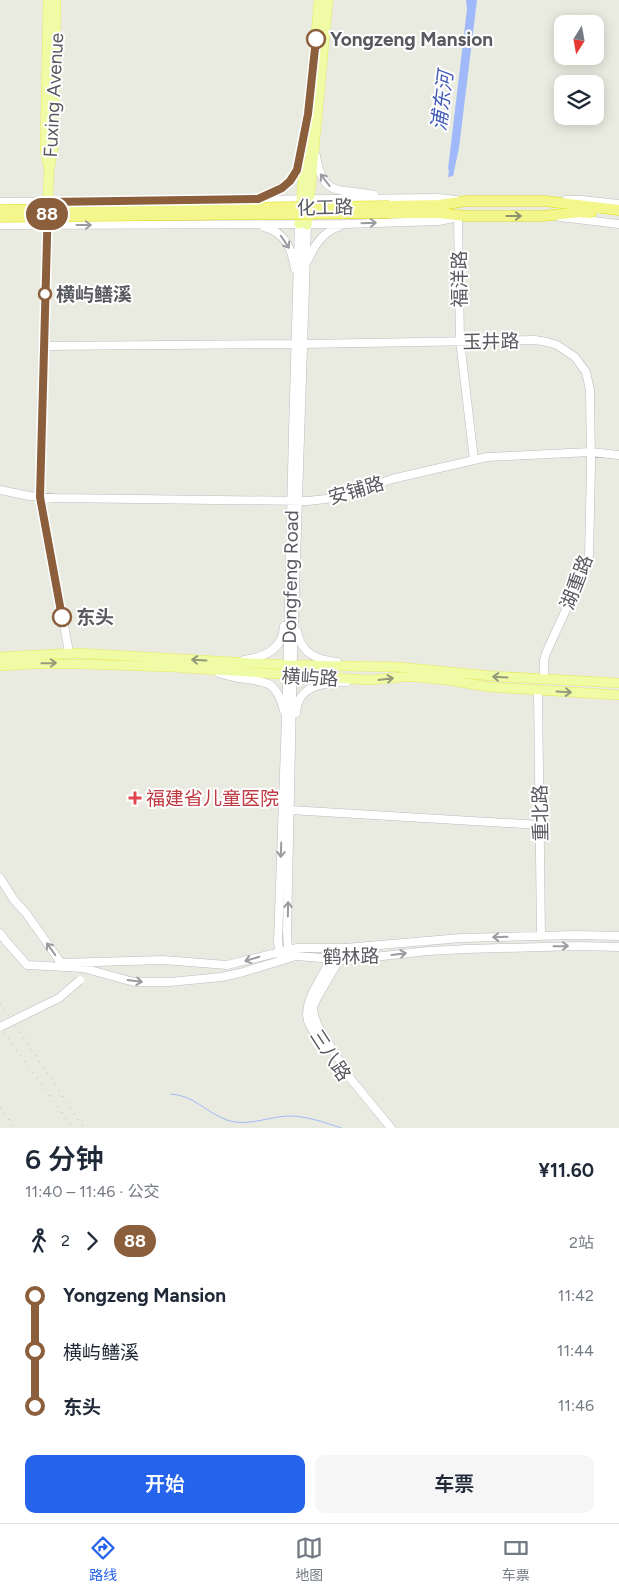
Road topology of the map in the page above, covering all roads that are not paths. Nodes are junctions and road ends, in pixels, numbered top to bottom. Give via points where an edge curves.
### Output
1 (48, 0) edge
2 (56, 0) edge
3 (319, 0) edge
4 (328, 0) edge
5 (308, 114) junction
6 (314, 148) junction
7 (49, 170) junction
8 (305, 198) junction
9 (258, 199) junction
10 (544, 201) junction
11 (0, 202) edge
12 (48, 202) junction
13 (619, 202) edge
14 (388, 206) junction
15 (0, 210) edge
16 (619, 210) edge
17 (462, 216) junction
18 (543, 216) junction
19 (0, 217) edge
20 (619, 217) edge
21 (245, 224) junction
22 (303, 224) junction
23 (345, 224) junction
24 (619, 224) edge
25 (0, 225) edge
26 (47, 225) junction
27 (306, 264) junction
28 (297, 286) junction
29 (460, 341) junction
30 (299, 344) junction
31 (43, 346) junction
32 (591, 452) junction
33 (619, 455) edge
34 (474, 460) junction
35 (0, 490) edge
36 (40, 497) junction
37 (295, 501) junction
38 (290, 590) junction
39 (295, 608) junction
40 (68, 652) junction
41 (0, 656) edge
42 (232, 662) junction
43 (290, 665) junction
44 (0, 666) edge
45 (368, 666) junction
46 (208, 671) junction
47 (290, 676) junction
48 (544, 679) junction
49 (368, 680) junction
50 (619, 683) edge
51 (538, 691) junction
52 (619, 695) edge
53 (286, 720) junction
54 (291, 759) junction
55 (290, 810) junction
56 (540, 825) junction
57 (0, 878) edge
58 (0, 933) edge
59 (541, 936) junction
60 (619, 936) edge
61 (619, 947) edge
62 (334, 948) junction
63 (279, 951) junction
64 (289, 953) junction
65 (281, 960) junction
66 (335, 960) junction
67 (91, 966) junction
68 (0, 1027) edge
69 (386, 1126) edge

1 - 7 main road, Fuxing Avenue via 45,149
2 - 7 main road, Fuxing Avenue via 53,150
3 - 5 main road
4 - 6 main road
5 - 8 main road
5 - 9 main road via 297,170 282,188
6 - 8 main road
14 -> 6 main road via 364,193 332,188 319,173
7 - 12 main road
8 - 9 main road
8 - 14 main road
8 - 22 main road
9 - 12 main road
10 - 13 main road
10 - 14 highway, 化工路 via 466,200 439,205
10 - 16 highway, 化工路
11 - 12 main road
12 - 26 main road
14 - 15 highway, 化工路, bridge
14 - 17 highway, 化工路
14 - 19 highway, 化工路, bridge
17 -> 18 highway, 化工路
23 -> 17 main road via 439,221
17 - 29 main road, 福洋路
18 - 20 highway, 化工路 via 580,212
18 - 24 main road, 化工路
21 - 22 main road
26 -> 21 main road
21 -> 28 main road via 270,228 284,238 293,259
22 - 23 main road
22 - 27 main road, Dongfeng Road
22 - 28 main road, Dongfeng Road
23 - 27 main road via 321,237
25 - 26 main road
26 - 31 main road
27 - 30 main road, Dongfeng Road
28 - 30 main road, Dongfeng Road
29 - 30 main road, 玉井路
29 - 32 main road, 玉井路 via 541,341 557,345 575,357 584,369 589,385
29 - 34 main road, 福洋路
30 - 31 main road, 玉井路
30 - 37 main road, Dongfeng Road
31 - 36 main road
32 - 33 main road, 安铺路
32 - 34 main road, 安铺路
32 - 48 main road, 湖重路 via 589,555 546,654
34 - 37 main road, 安铺路 via 386,481 343,496
35 - 36 main road, 安铺路
36 - 37 main road, 安铺路
36 - 40 main road
37 - 38 main road, Dongfeng Road
37 - 39 main road, Dongfeng Road
38 - 42 main road via 286,598 284,635 277,646 261,657
38 - 43 main road, Dongfeng Road
39 - 43 main road, Dongfeng Road
39 - 45 main road via 298,637 310,655 327,661
40 - 41 main road, 横屿路
42 -> 40 main road, 横屿路
42 - 43 main road, 横屿路
43 - 45 main road, 横屿路
43 - 47 main road, Dongfeng Road
44 -> 46 main road, 横屿路 via 74,663
48 -> 45 main road, 横屿路
46 - 47 main road, 横屿路
46 - 53 main road via 270,684 279,696
47 - 49 main road, 横屿路
47 - 53 main road, Dongfeng Road
47 - 54 main road, Dongfeng Road
48 - 50 main road, 横屿路
49 -> 51 main road, 横屿路 via 402,676
49 - 54 main road via 323,683 306,692 297,706
51 -> 52 main road, 横屿路
51 - 56 main road, 重北路
53 -> 63 main road, Dongfeng Road
54 - 55 main road, Dongfeng Road
55 - 56 main road
64 -> 55 main road, Dongfeng Road
56 - 59 main road, 重北路
67 -> 57 main road via 61,963
58 - 67 main road via 27,965
59 - 60 main road, 鹤林路
59 -> 62 main road, 鹤林路 via 446,939
66 -> 61 main road, 鹤林路 via 458,949
62 - 64 main road, 鹤林路
62 - 66 main road, 三八路
63 - 64 main road, 鹤林路
63 - 65 main road, Dongfeng Road
63 -> 67 main road, 鹤林路 via 228,965 163,960
64 - 65 main road, 鹤林路
64 - 66 main road, 鹤林路
67 -> 65 main road, 鹤林路 via 134,982 170,982 221,977
66 - 69 main road, 三八路 via 309,1002 308,1020 346,1080
67 - 68 main road, bridge via 59,998

